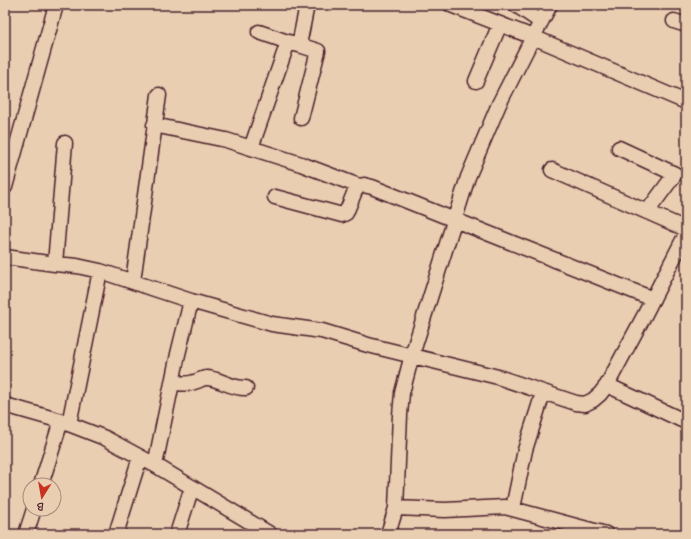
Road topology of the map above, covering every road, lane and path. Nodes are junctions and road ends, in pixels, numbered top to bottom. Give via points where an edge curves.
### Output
1 (56, 5) edge
2 (307, 5) edge
3 (450, 5) edge
4 (516, 5) edge
5 (550, 5) edge
6 (541, 22) junction
7 (500, 24) junction
8 (259, 32) dead end
9 (533, 36) junction
10 (293, 44) junction
11 (476, 81) dead end
12 (158, 95) dead end
13 (686, 102) edge
14 (301, 118) dead end
15 (154, 125) junction
16 (65, 143) dead end
17 (250, 148) junction
18 (619, 148) dead end
19 (552, 170) dead end
20 (359, 186) junction
21 (5, 187) edge
22 (275, 198) dead end
23 (647, 212) junction
24 (454, 220) junction
25 (686, 229) edge
26 (686, 234) edge
27 (5, 257) edge
28 (56, 264) junction
29 (100, 271) junction
30 (133, 281) junction
31 (191, 300) junction
32 (653, 300) junction
33 (412, 355) junction
34 (172, 383) junction
35 (607, 385) junction
36 (246, 388) dead end
37 (543, 393) junction
38 (5, 405) edge
39 (65, 422) junction
40 (686, 422) edge
41 (140, 457) junction
42 (155, 465) junction
43 (44, 477) edge
44 (192, 487) junction
45 (396, 508) junction
46 (513, 508) junction
47 (31, 517) edge
48 (248, 528) edge
49 (26, 534) edge
50 (116, 534) edge
51 (177, 534) edge
52 (270, 534) edge
53 (388, 534) edge
54 (606, 534) edge

1 - 21 street
2 - 10 street
3 - 7 street
4 - 6 street
5 - 6 street
6 - 9 street
7 - 9 street
7 - 11 street
8 - 10 street
9 - 13 street
9 - 24 street via 482,143
10 - 14 street via 318,51
10 - 17 street
12 - 15 street
15 - 17 street via 226,140
15 - 30 street
16 - 28 street
17 - 20 street
18 - 23 street via 675,174
19 - 23 street
20 - 22 street via 349,208 342,215
20 - 24 street via 372,187
23 - 25 street
24 - 32 street
24 - 33 street
26 - 32 street
27 - 28 street
28 - 29 street
29 - 30 street
29 - 39 street
30 - 31 street
31 - 33 street via 272,324 322,332
31 - 34 street
32 - 35 street
33 - 37 street via 498,377
33 - 45 street via 402,393
34 - 36 street via 185,384 208,378
34 - 42 street
35 - 37 street via 600,394 585,404
35 - 40 street
37 - 46 street via 525,450
38 - 39 street
39 - 41 street
39 - 43 street
41 - 42 street
41 - 50 street
42 - 44 street
44 - 48 street
44 - 51 street
45 - 46 street
45 - 53 street
46 - 54 street
47 - 49 street
48 - 52 street

